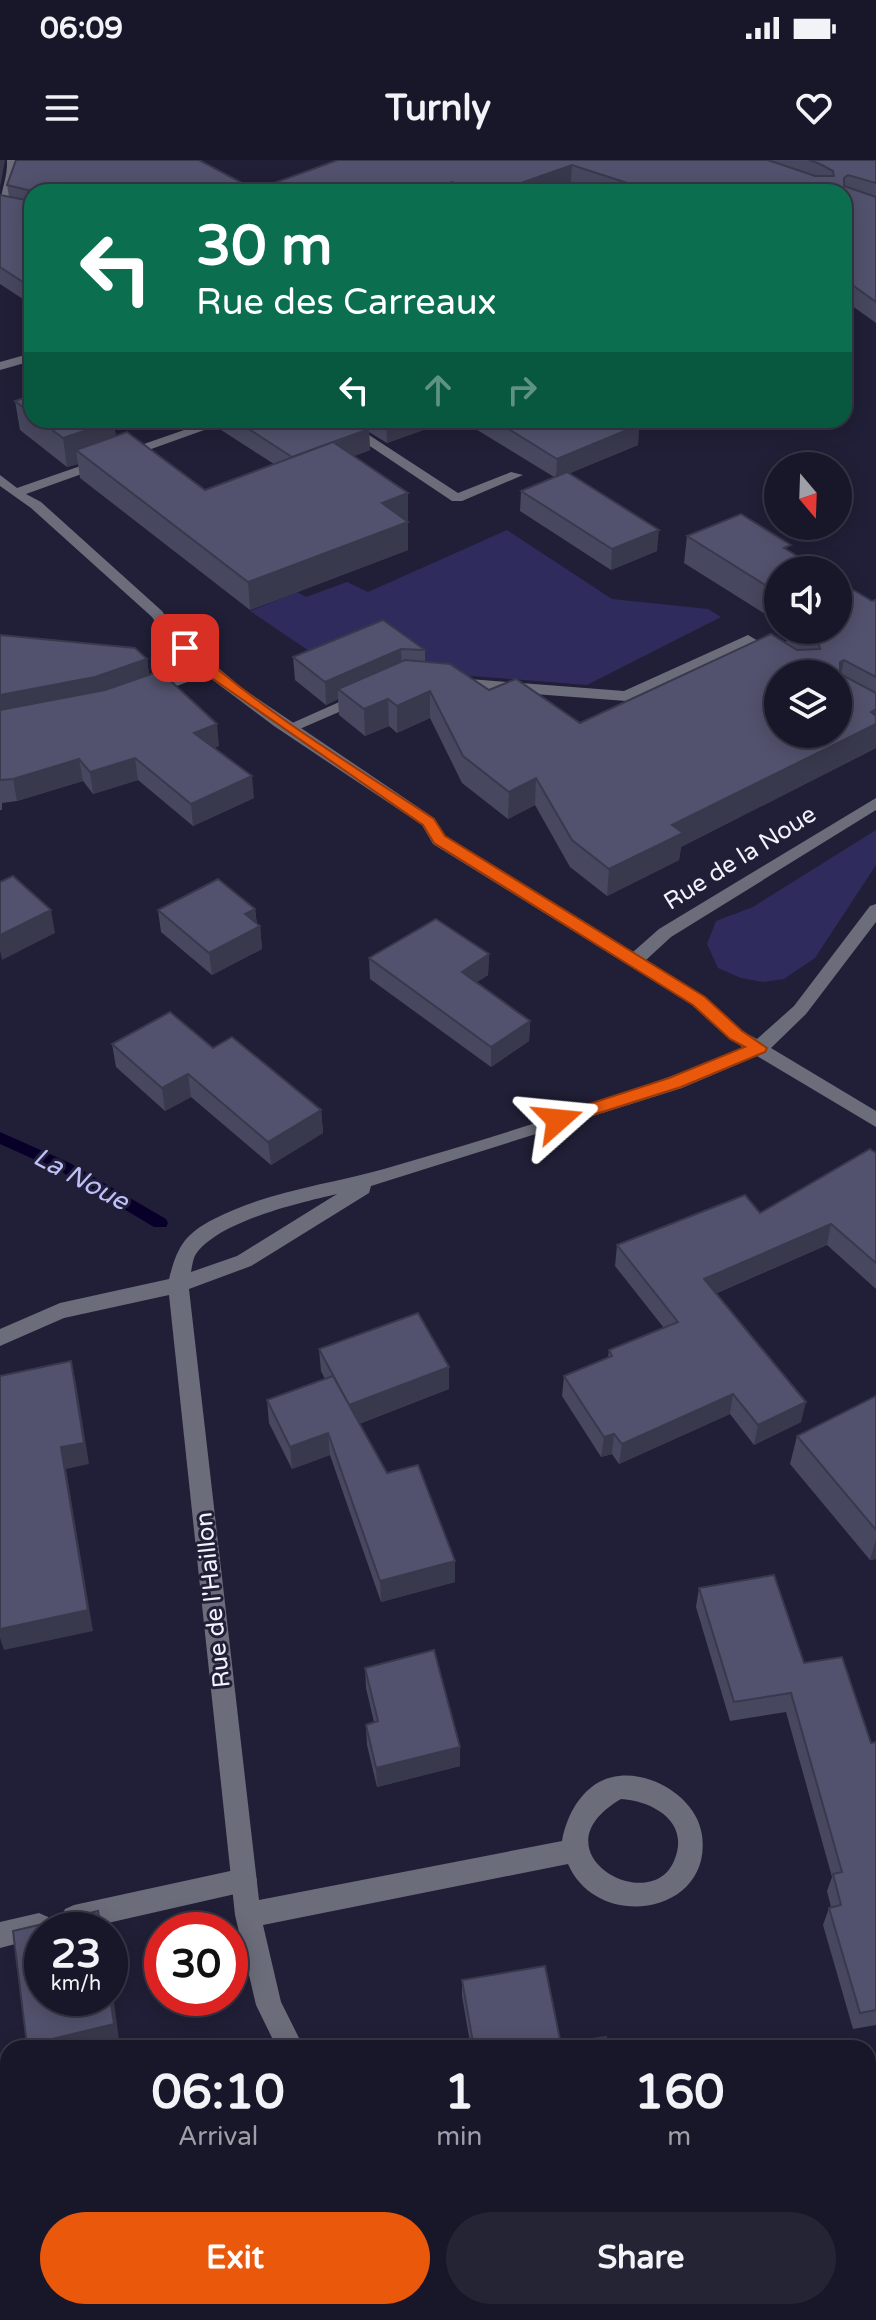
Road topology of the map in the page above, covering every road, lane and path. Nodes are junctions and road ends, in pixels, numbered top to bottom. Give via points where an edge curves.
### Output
1 (12, 160) edge
2 (4, 208) edge
3 (24, 359) edge
4 (0, 366) edge
5 (203, 428) edge
6 (349, 428) edge
7 (516, 475) dead end
8 (0, 479) edge
9 (15, 493) junction
10 (782, 660) edge
11 (208, 669) junction
12 (435, 682) edge
13 (375, 691) edge
14 (135, 696) edge
15 (289, 728) junction
16 (876, 803) edge
17 (876, 910) edge
18 (634, 961) junction
19 (759, 1048) junction
20 (876, 1120) edge
21 (383, 1176) junction
22 (178, 1285) junction
23 (0, 1338) edge
24 (576, 1850) junction
25 (244, 1880) junction
26 (248, 1912) edge
27 (248, 1915) joint
28 (0, 1935) edge
29 (287, 2040) edge

1 - 2 street
3 - 4 street
5 - 9 street
6 - 7 street via 457,498
8 - 9 street
9 - 11 street via 36,505 157,614 161,627
10 - 12 street via 748,639 626,696
11 - 14 street
11 - 15 street
13 - 15 street
15 - 18 street via 428,822 439,840
16 - 18 street, Rue de la Noue via 665,933
17 - 19 street via 800,1010
18 - 19 street via 699,1001
19 - 20 street
19 - 21 street via 675,1083
21 - 22 street via 244,1261
21 - 22 street via 272,1202 219,1225 186,1251
22 - 23 street via 60,1311
22 - 25 street, Rue de l'Haillon
24 - 24 street via 585,1871 602,1887 624,1895 647,1895 668,1887 684,1871 689,1830 679,1810 661,1795 641,1787 618,1787 598,1795 582,1810 575,1829
24 - 27 street
25 - 26 street, Rue de l'Haillon
25 - 28 street
27 - 29 street, Rue de l'Haillon via 269,2005

